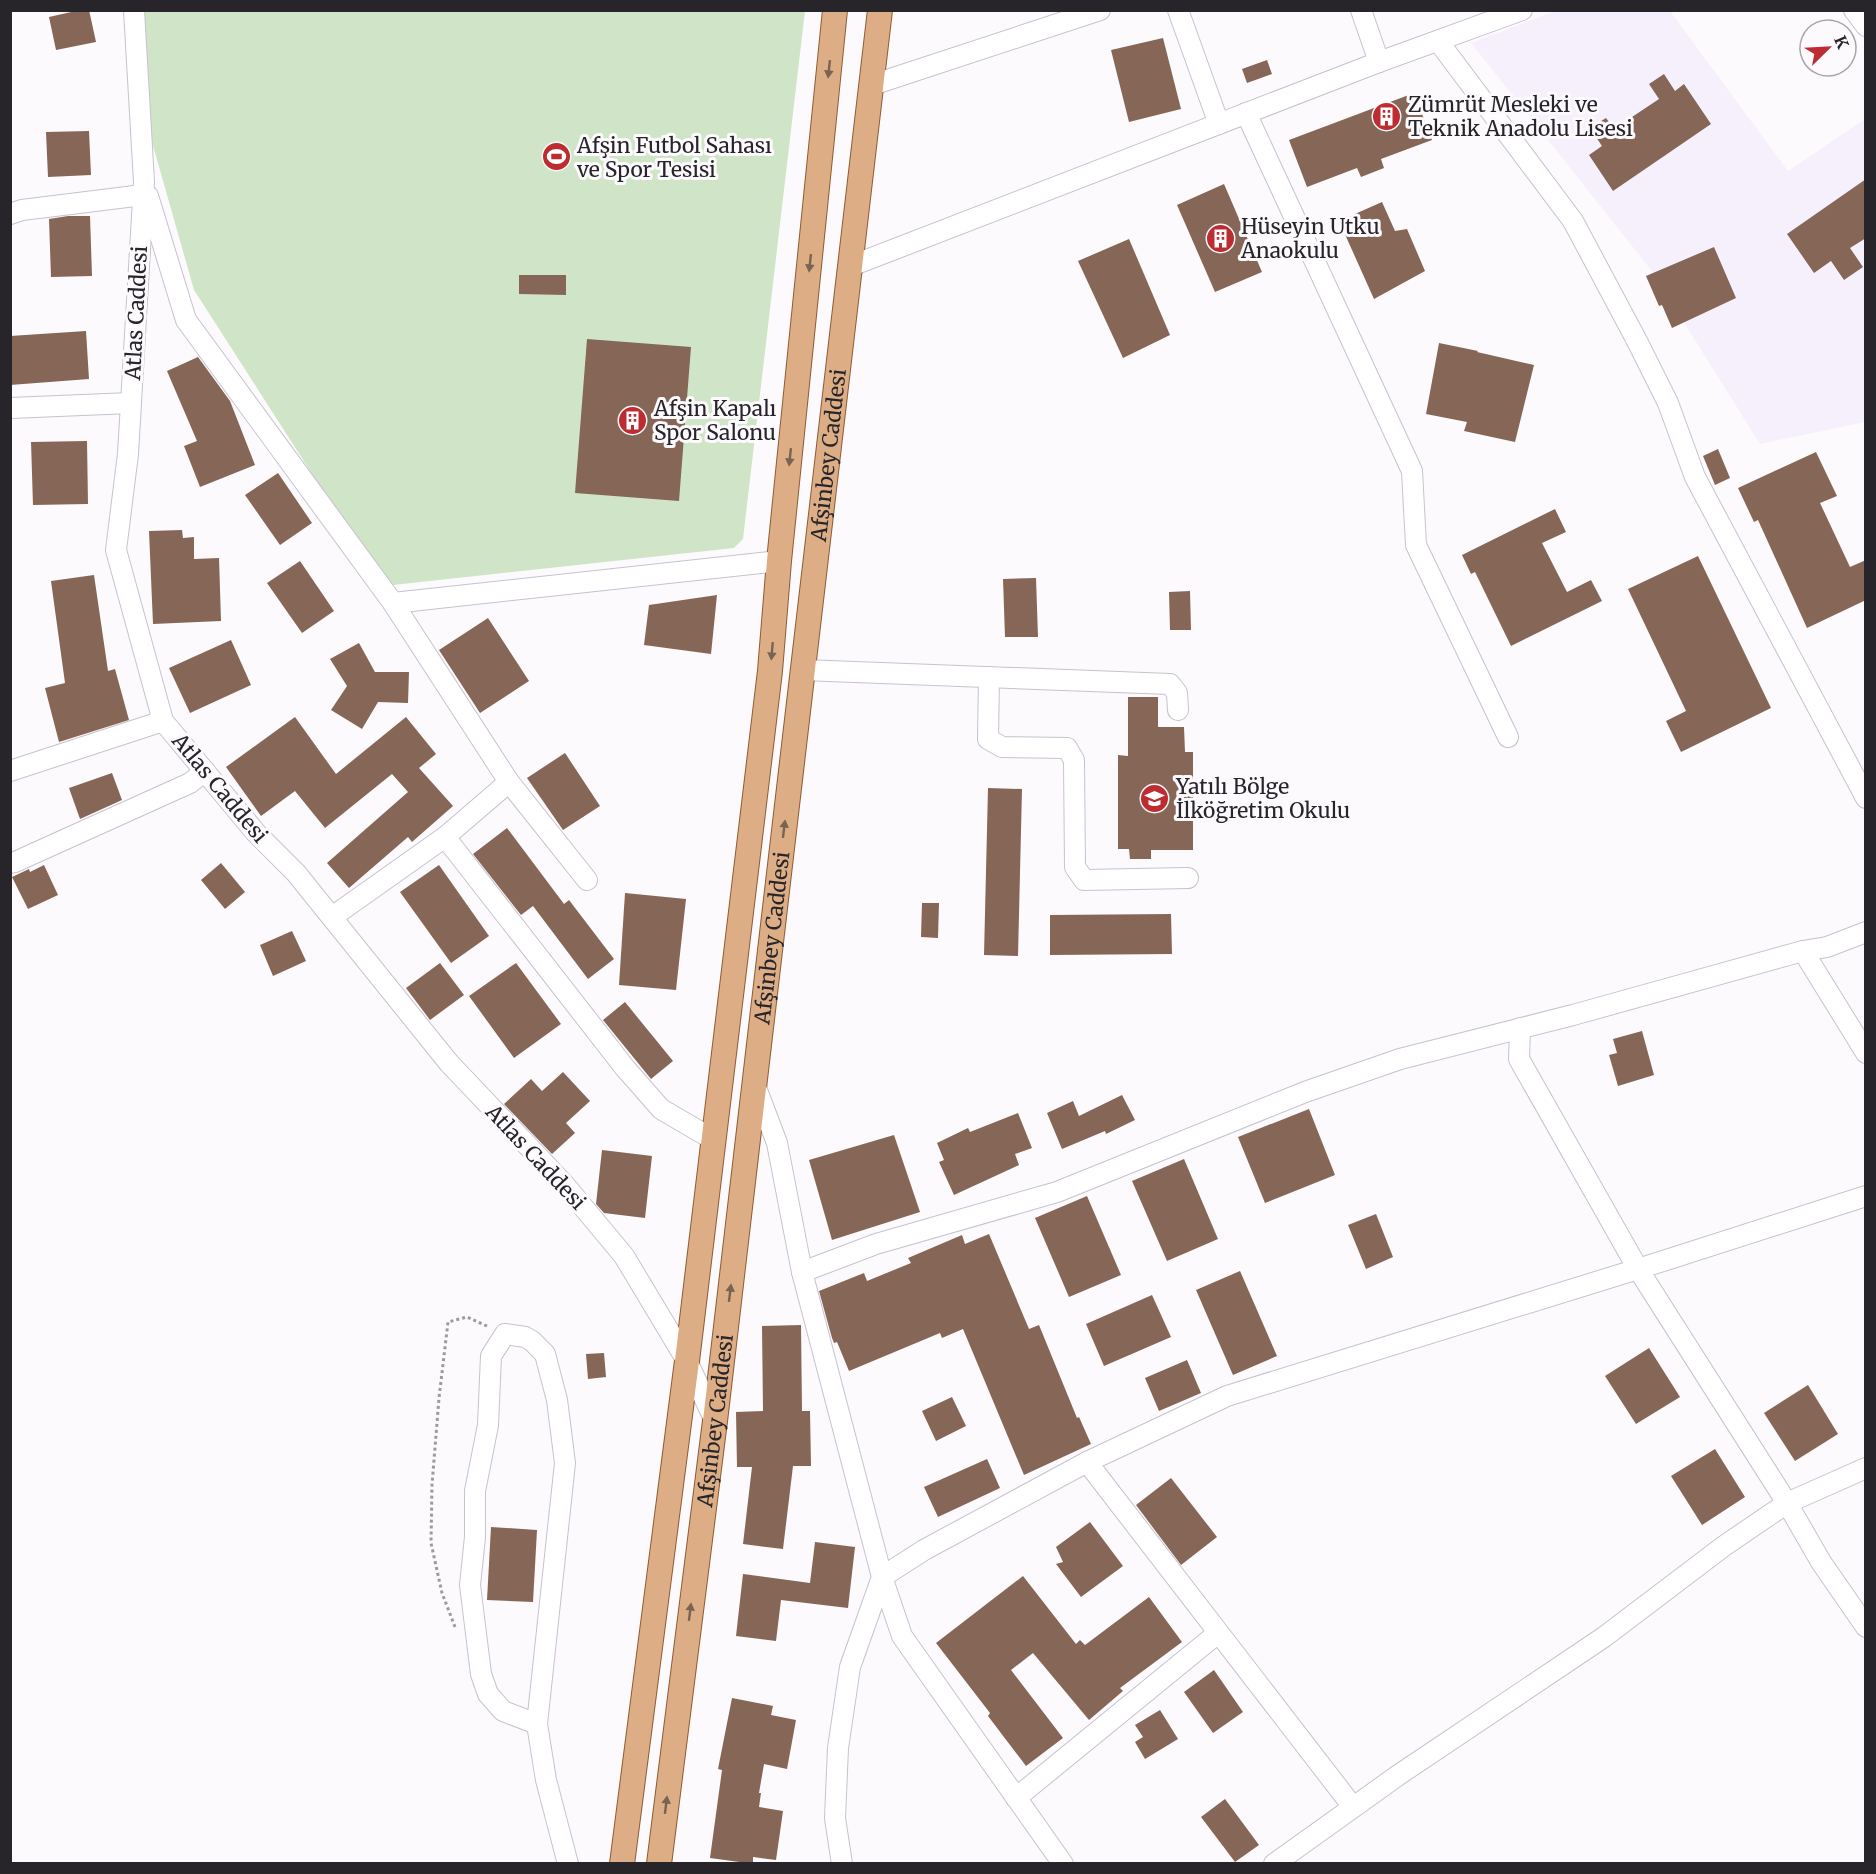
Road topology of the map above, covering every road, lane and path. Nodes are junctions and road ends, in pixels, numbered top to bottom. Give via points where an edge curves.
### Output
1 (134, 10) edge
2 (835, 10) edge
3 (880, 10) edge
4 (1100, 10) edge
5 (1178, 10) edge
6 (1360, 10) edge
7 (1522, 10) edge
8 (1854, 10) edge
9 (1866, 26) edge
10 (1438, 41) junction
11 (1379, 62) junction
12 (872, 86) junction
13 (1246, 113) junction
14 (1219, 124) junction
15 (144, 188) junction
16 (10, 214) edge
17 (851, 266) junction
18 (131, 403) junction
19 (10, 408) edge
20 (779, 561) junction
21 (393, 603) junction
22 (803, 670) junction
23 (989, 677) junction
24 (1178, 710) dead end
25 (163, 721) junction
26 (1508, 737) dead end
27 (10, 771) edge
28 (205, 771) junction
29 (509, 782) junction
30 (1866, 798) edge
31 (445, 837) junction
32 (10, 863) edge
33 (1188, 878) dead end
34 (587, 880) dead end
35 (332, 917) junction
36 (1866, 932) edge
37 (1803, 951) junction
38 (1520, 1028) junction
39 (1866, 1053) edge
40 (754, 1084) junction
41 (714, 1140) junction
42 (1866, 1196) edge
43 (1638, 1269) junction
44 (802, 1272) junction
45 (505, 1334) junction
46 (687, 1361) junction
47 (714, 1421) junction
48 (1087, 1462) junction
49 (1866, 1468) edge
50 (1786, 1503) junction
51 (882, 1577) junction
52 (1866, 1627) edge
53 (456, 1630) dead end
54 (1218, 1633) junction
55 (537, 1724) junction
56 (1016, 1798) junction
57 (1353, 1807) junction
58 (568, 1863) edge
59 (622, 1863) edge
60 (659, 1863) edge
61 (842, 1863) edge
62 (1063, 1863) edge
63 (1274, 1863) edge

1 - 15 street, Atlas Caddesi
2 -> 20 main road, Afşinbey Caddesi
3 - 12 main road, Afşinbey Caddesi
4 - 12 street
5 - 14 street
6 - 11 street
7 - 10 street
8 - 9 street
10 - 11 street
10 - 30 street via 1573,221 1668,403 1695,477
11 - 13 street
12 - 17 main road, Afşinbey Caddesi
13 - 14 street
13 - 26 street via 1412,471 1416,545
14 - 17 street
15 - 16 street
15 - 18 street, Atlas Caddesi
15 - 21 street via 186,320
17 - 22 main road, Afşinbey Caddesi
18 - 19 street
18 - 25 street, Atlas Caddesi via 116,550
20 - 21 street
20 -> 41 main road, Afşinbey Caddesi via 770,671
21 - 29 street
22 - 23 street
40 -> 22 main road, Afşinbey Caddesi
23 - 24 street via 1170,684 1177,693
23 - 33 street via 988,739 1002,747 1066,748 1074,760 1075,867 1084,880
25 - 27 street
25 - 28 street, Atlas Caddesi
28 - 32 street via 190,783
28 - 35 street, Atlas Caddesi
29 - 31 street
29 - 34 street
31 - 35 street
31 - 41 street via 661,1109
35 - 46 street, Atlas Caddesi via 449,1063 564,1184 624,1256
36 - 37 street via 1827,947
37 - 38 street
37 - 39 street
38 - 43 street via 1519,1059
38 - 44 street via 1390,1063 1305,1092 1057,1192 876,1244
40 - 44 street via 777,1143
47 -> 40 main road, Afşinbey Caddesi
41 - 46 main road, Afşinbey Caddesi
42 - 43 street
43 - 48 street via 1227,1396
43 - 50 street
44 - 51 street
45 - 53 path via 467,1317 448,1322 432,1485 431,1543 442,1593
45 - 55 street via 525,1337 545,1354 557,1400 565,1463
45 - 55 street via 491,1356 488,1425 475,1491 470,1585 481,1674 488,1694 503,1711
46 - 47 street, Atlas Caddesi
46 - 59 main road, Afşinbey Caddesi
60 -> 47 main road, Afşinbey Caddesi
48 - 51 street
48 - 54 street
49 - 50 street
50 - 52 street
50 - 57 street via 1604,1636
51 - 56 street via 902,1636
51 - 61 street via 850,1667 838,1748 835,1818
54 - 56 street
54 - 57 street
55 - 58 street via 546,1780
56 - 62 street
57 - 63 street

